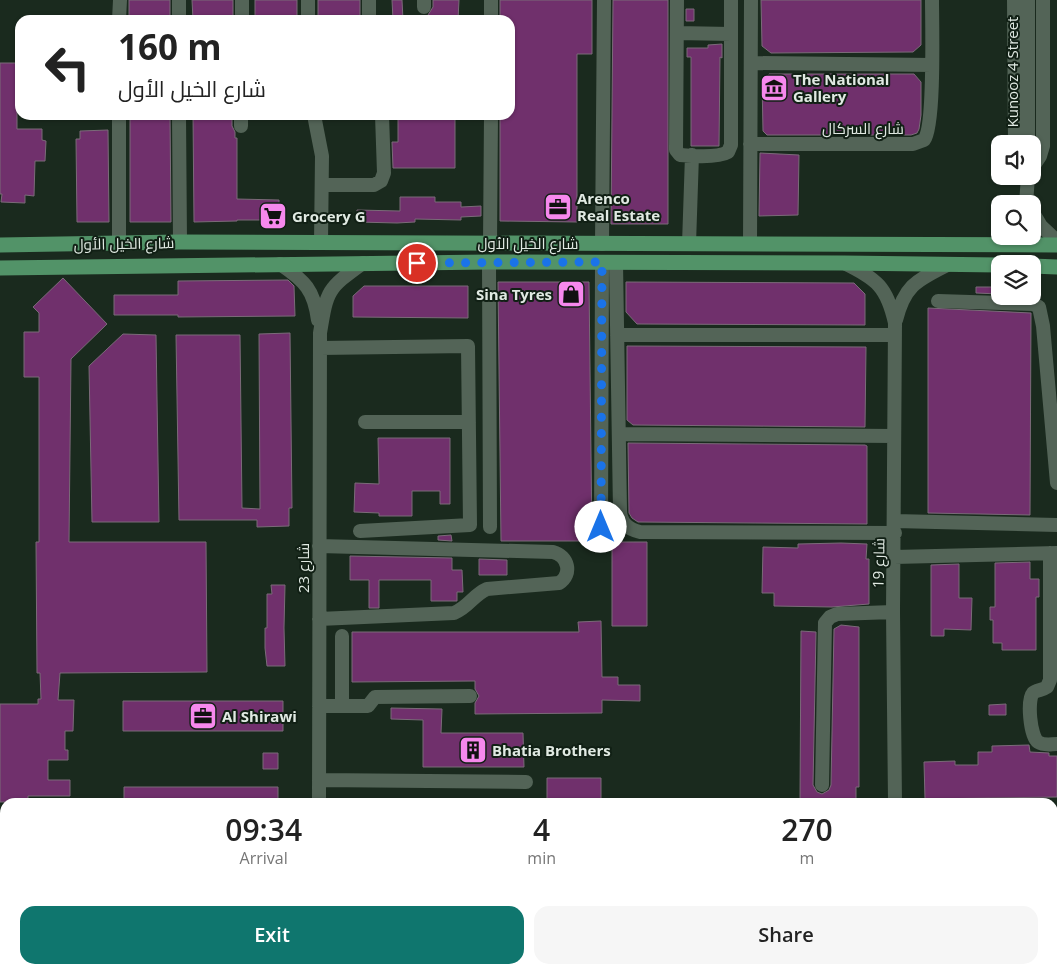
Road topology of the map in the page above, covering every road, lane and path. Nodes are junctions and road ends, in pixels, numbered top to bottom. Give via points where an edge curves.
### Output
1 (120, 0) edge
2 (179, 0) edge
3 (242, 0) edge
4 (308, 0) edge
5 (368, 0) edge
6 (491, 0) edge
7 (604, 0) edge
8 (677, 0) edge
9 (731, 0) edge
10 (750, 0) edge
11 (932, 0) edge
12 (1014, 0) edge
13 (1028, 0) edge
14 (1043, 0) edge
15 (120, 15) edge
16 (179, 15) edge
17 (242, 15) edge
18 (308, 15) edge
19 (369, 15) edge
20 (491, 15) edge
21 (677, 33) junction
22 (731, 34) junction
23 (751, 64) junction
24 (932, 65) junction
25 (119, 120) edge
26 (179, 120) edge
27 (315, 120) edge
28 (382, 120) edge
29 (491, 120) edge
30 (1015, 135) edge
31 (1028, 135) edge
32 (750, 144) junction
33 (1041, 153) edge
34 (692, 155) junction
35 (322, 185) junction
36 (1041, 226) edge
37 (1057, 241) edge
38 (119, 242) junction
39 (180, 242) junction
40 (321, 243) junction
41 (490, 243) junction
42 (602, 244) junction
43 (690, 244) junction
44 (750, 244) junction
45 (0, 245) edge
46 (991, 245) edge
47 (1041, 245) edge
48 (1057, 245) edge
49 (489, 262) junction
50 (609, 262) junction
51 (844, 262) junction
52 (363, 263) junction
53 (280, 264) junction
54 (949, 264) junction
55 (991, 265) edge
56 (1041, 266) edge
57 (1057, 266) edge
58 (0, 268) edge
59 (938, 301) dead end
60 (1043, 326) junction
61 (1057, 326) edge
62 (895, 329) junction
63 (320, 333) junction
64 (617, 335) junction
65 (320, 348) junction
66 (1053, 397) edge
67 (365, 422) dead end
68 (469, 422) junction
69 (619, 434) junction
70 (894, 436) junction
71 (1057, 483) edge
72 (1057, 525) edge
73 (490, 527) dead end
74 (601, 527) dead end
75 (895, 527) junction
76 (360, 531) dead end
77 (319, 546) junction
78 (1053, 553) edge
79 (894, 557) junction
80 (894, 612) junction
81 (319, 619) junction
82 (342, 636) dead end
83 (470, 696) dead end
84 (319, 706) junction
85 (342, 706) junction
86 (1057, 744) edge
87 (319, 780) junction
88 (526, 782) dead end
89 (822, 785) dead end
90 (319, 798) edge
91 (895, 798) edge

1 - 15 street
2 - 16 street
3 - 17 street
4 - 18 street
5 - 19 street
6 - 20 street
7 - 42 street
8 - 21 street
9 - 22 street
10 - 23 street
11 - 24 street, شارع السركال
12 - 30 street
13 - 31 street, Kunooz 4 Street
14 - 33 street
21 - 22 street
21 - 34 street via 676,150 680,154
22 - 34 street via 730,149 721,155
23 - 24 street
23 - 32 street
24 - 32 street, شارع السركال via 929,128 921,142
25 - 38 street
26 - 39 street
27 - 35 street via 321,145
28 - 35 street via 384,173 381,181 374,185
29 - 41 street
32 - 44 street
34 - 43 street
35 - 40 street
36 - 37 street
38 - 39 main road, شارع الخيل الأول
38 - 45 main road, شارع الخيل الأول
39 - 40 main road, شارع الخيل الأول
40 - 41 main road, شارع الخيل الأول
41 - 42 main road, شارع الخيل الأول
42 - 43 main road, شارع الخيل الأول
43 - 44 main road, شارع الخيل الأول
44 - 46 main road, شارع الخيل الأول
47 - 48 main road, شارع الخيل الأول
49 - 50 main road, شارع الخيل الأول
49 - 52 main road, شارع الخيل الأول
49 - 73 street
50 - 51 main road, شارع الخيل الأول
50 - 64 street
50 - 74 street
51 - 54 main road, شارع الخيل الأول
51 - 62 street, شارع 19 via 876,282 891,303
52 - 53 main road, شارع الخيل الأول
52 - 63 street, شارع 23 via 338,281 329,292
53 - 58 main road, شارع الخيل الأول
53 - 63 street, شارع 23 via 299,277 312,294
54 - 55 main road, شارع الخيل الأول
54 - 62 street, شارع 19 via 910,288 900,304
56 - 57 main road
59 - 60 street via 1035,304 1041,309
60 - 61 street
60 - 66 street
62 - 64 street
62 - 70 street, شارع 19
63 - 65 street, شارع 23
64 - 69 street
65 - 68 street via 468,346
65 - 77 street, شارع 23
66 - 71 street
67 - 68 street
68 - 76 street via 470,526
69 - 70 street
69 - 75 street via 620,515 625,525 634,531
70 - 75 street, شارع 19
72 - 75 street
75 - 79 street, شارع 19
77 - 81 street, شارع 23
77 - 81 street via 553,552 563,557 568,572 555,585 487,590 478,594 467,607 454,613
78 - 79 street
78 - 86 street via 1050,680 1047,687 1034,692 1031,697 1031,729 1040,743
79 - 80 street, شارع 19
80 - 89 street via 837,614 825,623
80 - 91 street, شارع 19
81 - 84 street, شارع 23
82 - 85 street
83 - 85 street via 375,697 368,706
84 - 85 street
84 - 87 street, شارع 23
87 - 88 street
87 - 90 street, شارع 23

